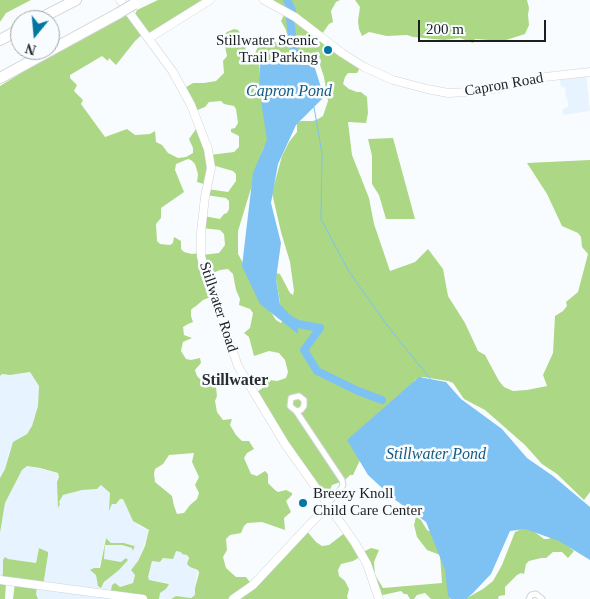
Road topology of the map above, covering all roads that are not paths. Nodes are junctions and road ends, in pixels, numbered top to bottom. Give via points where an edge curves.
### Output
1 (76, 0) edge
2 (120, 0) edge
3 (210, 0) edge
4 (264, 0) edge
5 (138, 2) edge
6 (57, 10) edge
7 (149, 38) junction
8 (68, 41) junction
9 (590, 72) edge
10 (0, 78) edge
11 (0, 86) edge
12 (296, 411) dead end
13 (328, 505) junction
14 (0, 580) edge
15 (143, 599) edge
16 (233, 599) edge
17 (379, 599) edge
18 (529, 599) edge
19 (542, 599) edge

1 - 6 highway
2 - 7 street, Stillwater Road
3 - 7 street
4 - 9 street, Capron Road via 295,16 364,67 427,90 469,92
5 - 8 highway, bridge
7 - 13 street, Stillwater Road via 191,105 209,154 211,168 201,232 202,256 238,366 285,444
8 - 10 highway
8 - 11 highway
12 - 13 street via 342,480 341,489
13 - 16 street via 253,584
13 - 17 street, Stillwater Road via 364,558
14 - 15 street
18 - 19 street via 536,594

